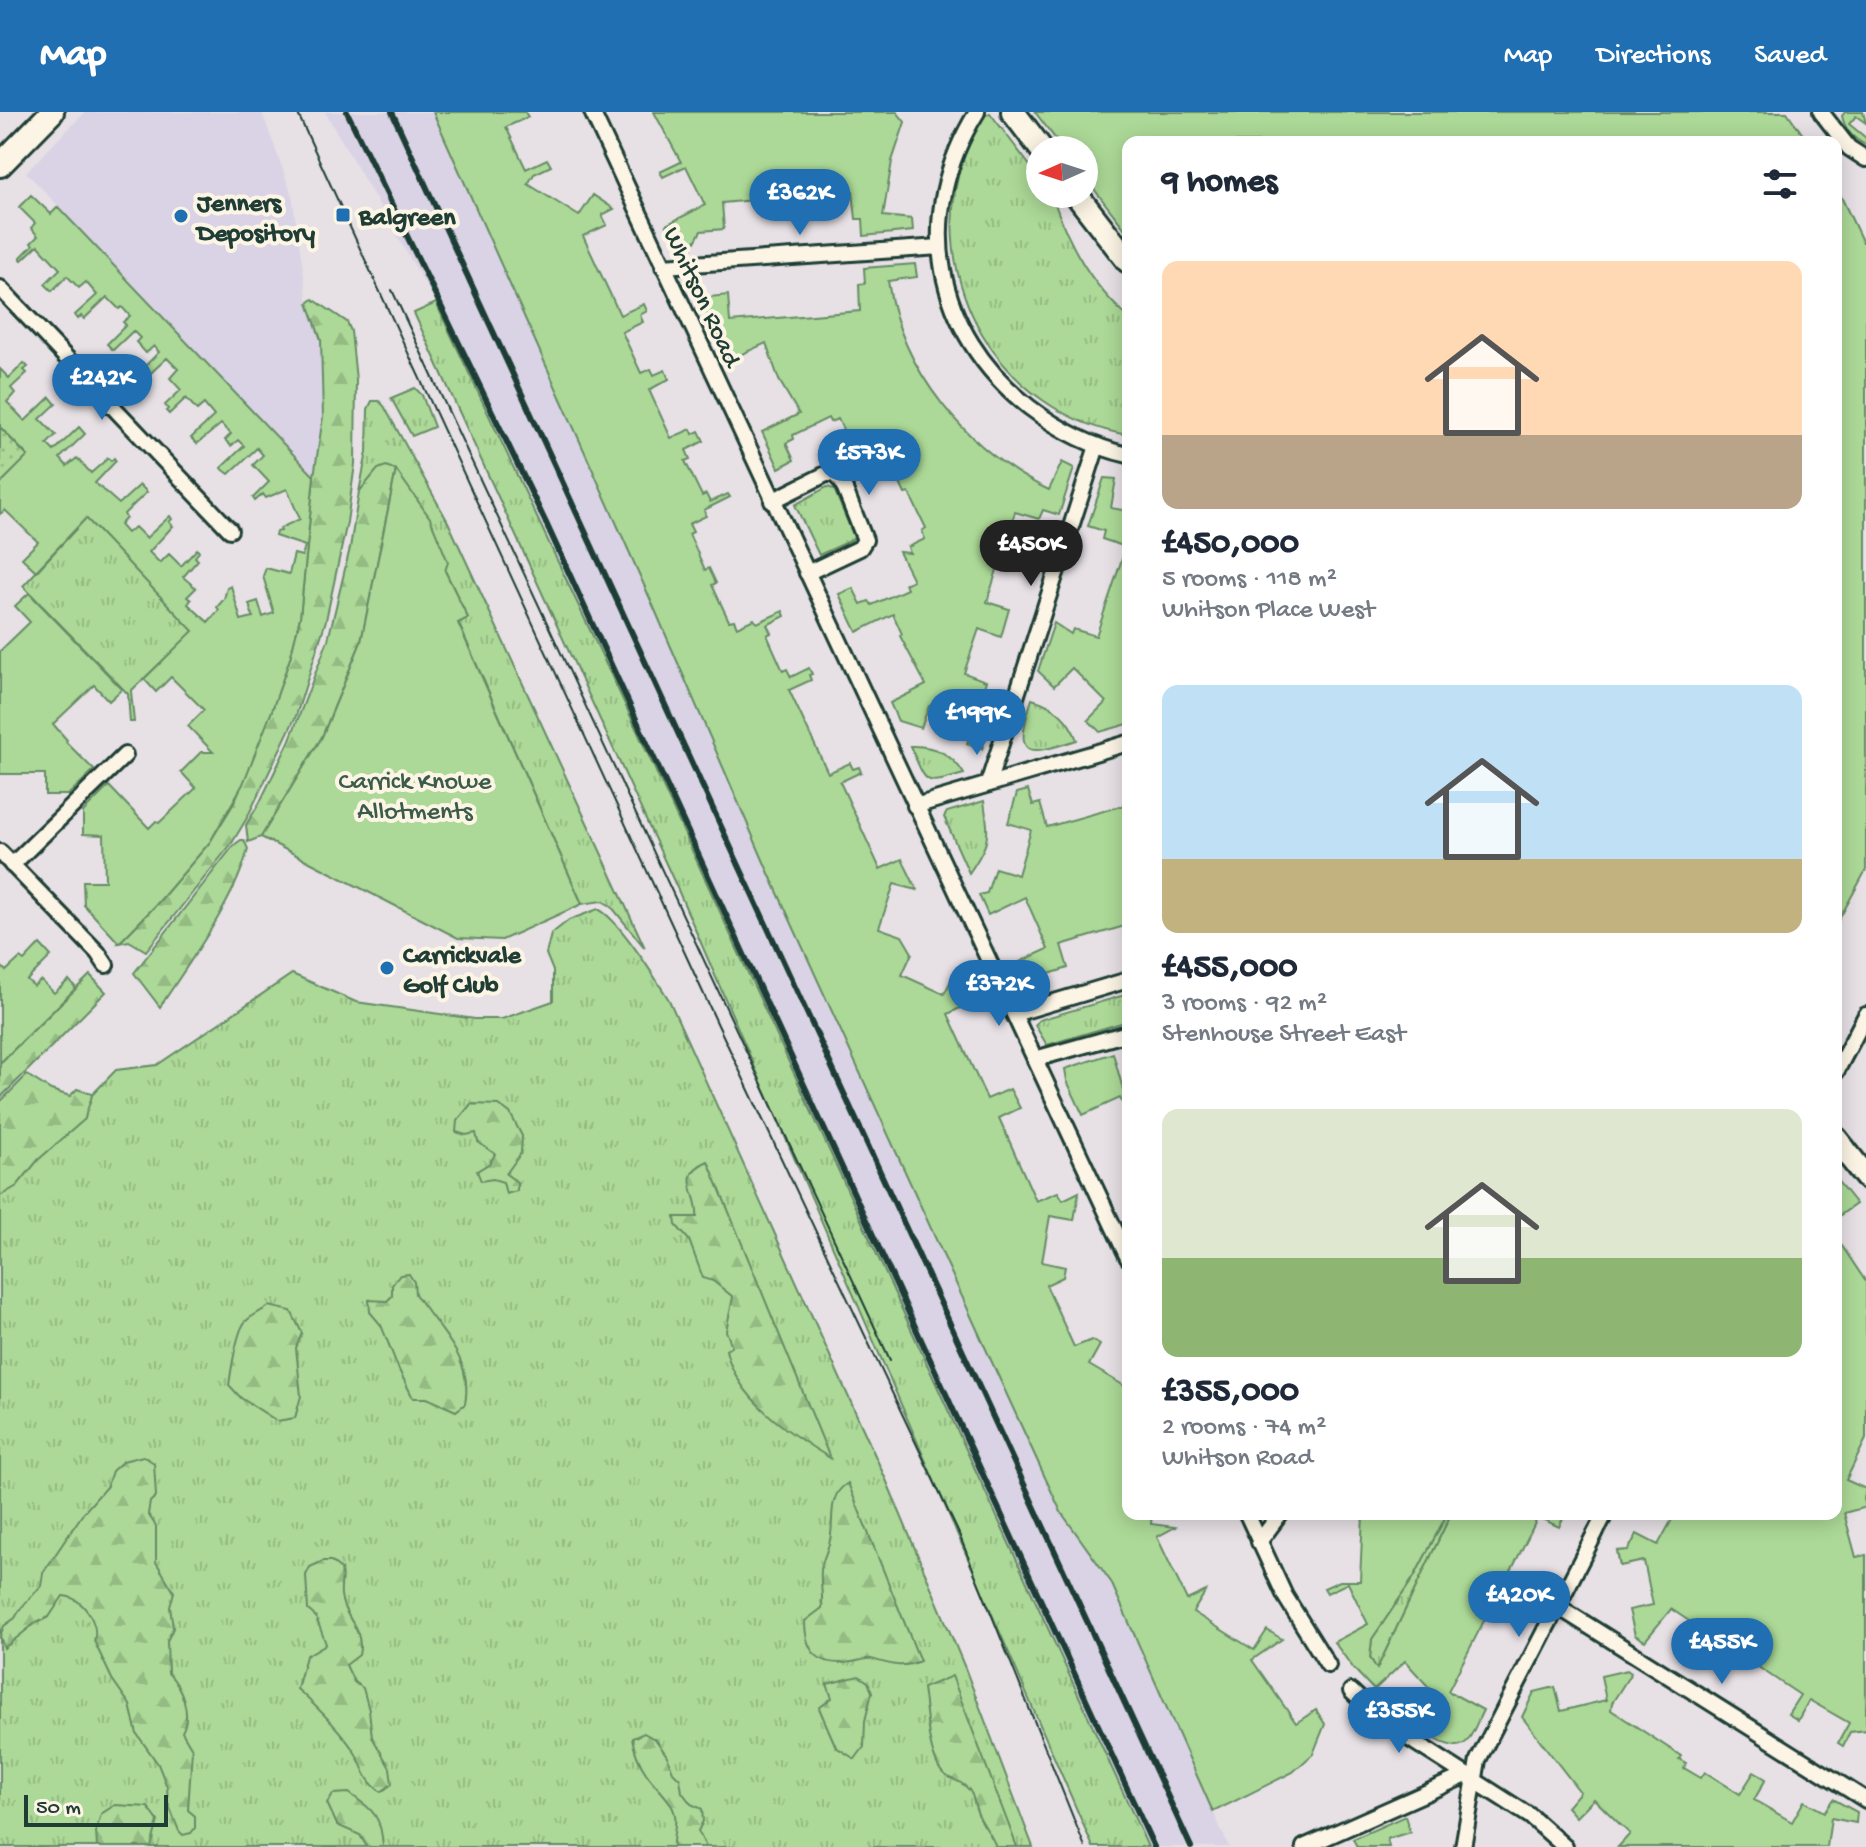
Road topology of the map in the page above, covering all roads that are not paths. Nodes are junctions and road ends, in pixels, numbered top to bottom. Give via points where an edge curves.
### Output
1 (52, 112) edge
2 (592, 112) edge
3 (977, 112) edge
4 (1013, 112) edge
5 (1821, 112) edge
6 (1031, 136) edge
7 (1840, 136) edge
8 (1842, 139) edge
9 (1866, 159) edge
10 (0, 165) edge
11 (1087, 208) edge
12 (940, 247) junction
13 (1122, 253) edge
14 (663, 266) junction
15 (0, 288) edge
16 (1097, 446) junction
17 (1122, 453) edge
18 (772, 501) junction
19 (230, 530) dead end
20 (807, 573) junction
21 (1122, 745) edge
22 (125, 755) dead end
23 (988, 784) junction
24 (915, 806) junction
25 (0, 852) edge
26 (12, 865) junction
27 (106, 965) dead end
28 (1122, 982) edge
29 (1014, 1014) junction
30 (1866, 1015) edge
31 (1122, 1035) edge
32 (1035, 1059) junction
33 (1842, 1061) edge
34 (1842, 1147) edge
35 (1866, 1177) edge
36 (1122, 1245) edge
37 (1250, 1520) edge
38 (1276, 1520) edge
39 (1602, 1520) edge
40 (1259, 1542) junction
41 (1557, 1606) junction
42 (1328, 1665) dead end
43 (1351, 1691) dead end
44 (1469, 1777) junction
45 (1866, 1800) edge
46 (1304, 1847) edge
47 (1463, 1847) edge
48 (1565, 1847) edge

1 - 10 street
2 - 14 street, Whitson Road
3 - 12 street via 948,176
4 - 6 street
5 - 7 street
8 - 9 street
11 - 13 street
12 - 14 street
12 - 16 street via 956,319 986,366 1042,416
14 - 18 street, Whitson Road
15 - 19 street
16 - 17 street
16 - 23 street
18 - 20 street, Whitson Road
18 - 20 street via 826,474 842,482 865,540 860,548
20 - 24 street, Whitson Road
21 - 23 street
22 - 26 street
23 - 24 street
24 - 29 street, Whitson Road
25 - 26 street
26 - 27 street
28 - 29 street
29 - 32 street, Whitson Road
30 - 33 street
31 - 32 street
32 - 36 street, Whitson Road
34 - 35 street
37 - 40 street
38 - 40 street
39 - 41 street
40 - 42 street
41 - 44 street
41 - 45 street
43 - 44 street via 1373,1712
44 - 46 street
44 - 47 street
44 - 48 street via 1530,1816

